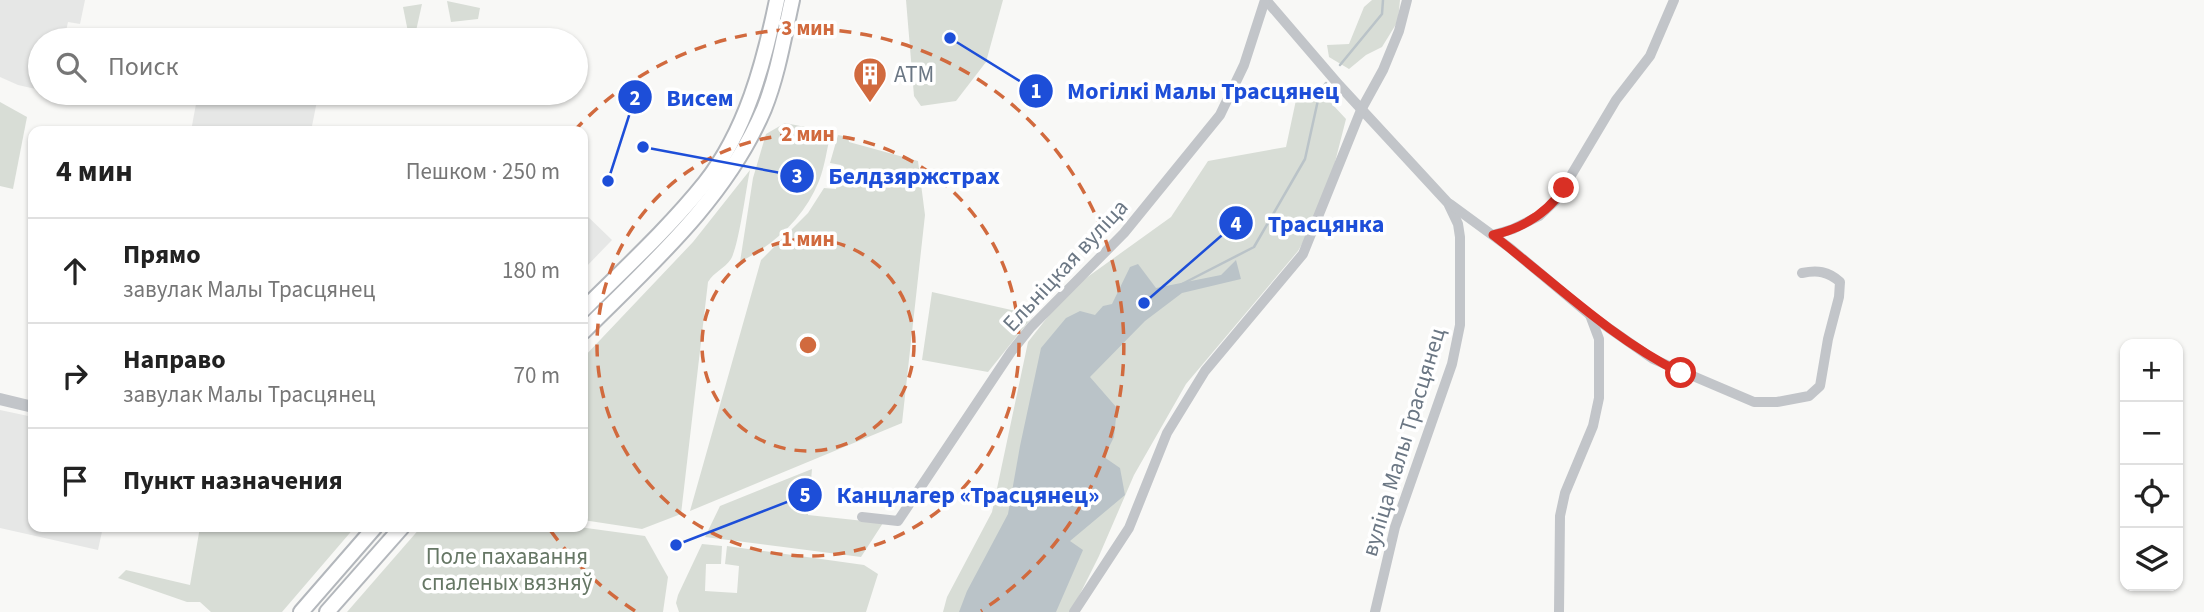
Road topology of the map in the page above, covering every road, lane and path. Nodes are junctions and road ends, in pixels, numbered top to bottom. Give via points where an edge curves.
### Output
1 (777, 0) edge
2 (792, 0) edge
3 (1266, 0) edge
4 (1408, 0) edge
5 (1674, 0) edge
6 (1361, 110) junction
7 (1448, 203) junction
8 (1493, 235) junction
9 (1461, 237) junction
10 (1801, 273) dead end
11 (588, 305) edge
12 (1590, 315) junction
13 (588, 327) edge
14 (0, 399) edge
15 (28, 406) edge
16 (862, 517) dead end
17 (371, 532) edge
18 (398, 532) edge
19 (301, 612) edge
20 (327, 612) edge
21 (1074, 612) edge
22 (1375, 612) edge
23 (1559, 612) edge

1 - 11 main road via 758,77 706,182
2 - 13 main road via 765,106 735,161 686,227
3 - 6 street, Ельніцкая вуліца
3 - 16 street, Ельніцкая вуліца via 1244,65 1220,115 1124,233 1031,327 898,521
4 - 6 street via 1399,31
5 - 8 street via 1650,56 1616,100 1557,199 1539,216
6 - 7 street, вуліца Малы Трасцянец
6 - 21 street via 1303,254 1205,371 1167,433 1129,528
7 - 8 street
7 - 9 street, вуліца Малы Трасцянец
8 - 9 street via 1477,230
8 - 12 street
9 - 22 street, вуліца Малы Трасцянец via 1461,313 1452,364 1395,527
10 - 12 street via 1819,270 1840,282 1820,386 1809,396 1754,402 1653,359
12 - 23 street via 1599,339 1599,398 1560,516
14 - 15 street
17 - 19 main road
18 - 20 main road

